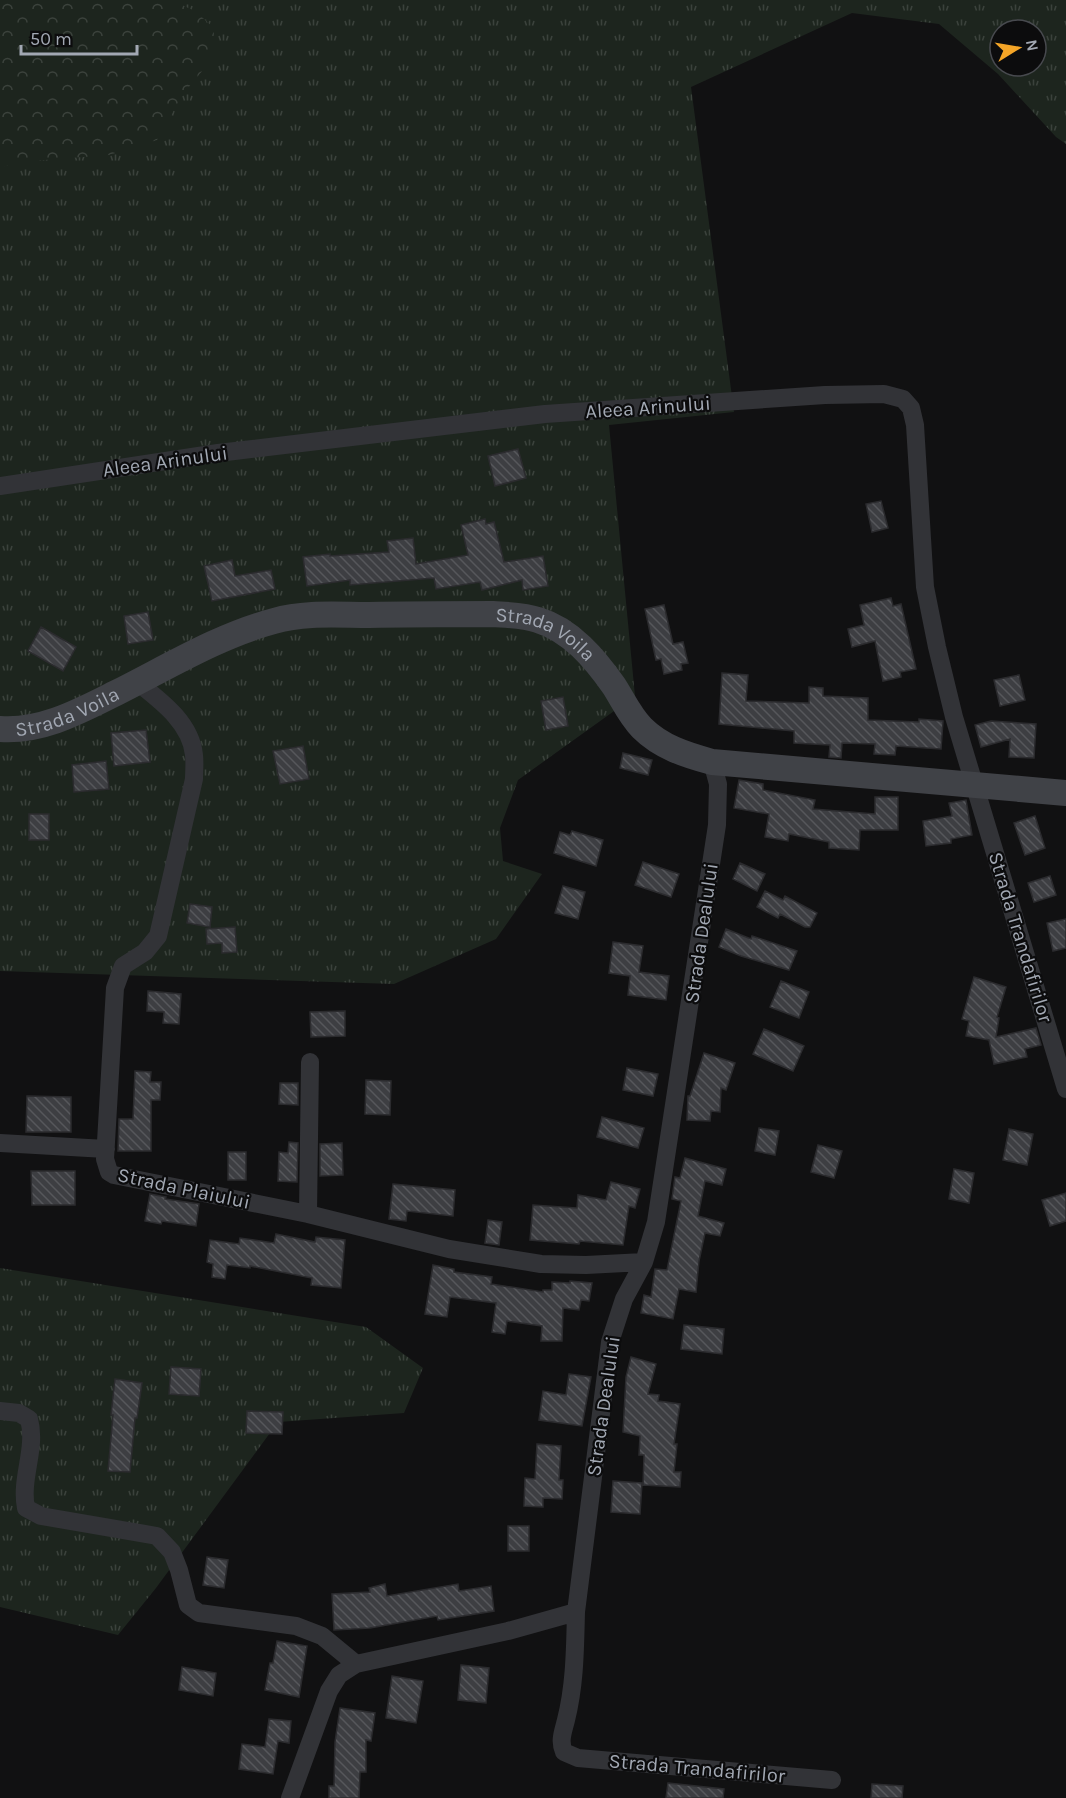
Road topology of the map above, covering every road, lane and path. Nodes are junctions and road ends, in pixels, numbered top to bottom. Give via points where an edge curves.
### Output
1 (0, 486) edge
2 (137, 682) junction
3 (0, 729) edge
4 (712, 762) junction
5 (975, 785) junction
6 (1066, 793) edge
7 (310, 1062) dead end
8 (1066, 1089) edge
9 (0, 1143) edge
10 (106, 1149) junction
11 (308, 1214) junction
12 (644, 1262) junction
13 (0, 1411) edge
14 (576, 1612) junction
15 (356, 1664) junction
16 (564, 1752) joint
17 (832, 1780) dead end
18 (290, 1798) edge

1 - 5 street, Aleea Arinului via 218,453 545,414 825,394 884,394 903,399 911,408 915,425 925,587 954,717
2 - 3 main road, Strada Voila via 51,723
2 - 4 main road, Strada Voila via 222,639 275,620 300,616 518,616 540,620 584,649 638,723 654,738
2 - 10 street, Strada Plaiului via 162,702 186,731 194,753 194,779 158,936 145,952 123,966 115,988
4 - 5 main road, Strada Voila
4 - 12 street, Strada Dealului via 718,784 717,825 656,1222
5 - 6 main road, Strada Voila
5 - 8 street, Strada Trandafirilor
7 - 11 street
9 - 10 street
10 - 11 street, Strada Plaiului via 106,1166 114,1174
11 - 12 street, Strada Plaiului via 449,1249 541,1264
12 - 14 street, Strada Dealului via 624,1299 610,1342
13 - 15 street via 19,1413 29,1419 33,1433 23,1494 26,1508 41,1516 157,1536 172,1552 188,1605 199,1613 297,1626 322,1636
14 - 15 street
14 - 16 street, Strada Dealului via 575,1666 560,1743
15 - 18 street via 339,1675 329,1691
16 - 17 street, Strada Trandafirilor via 578,1758

